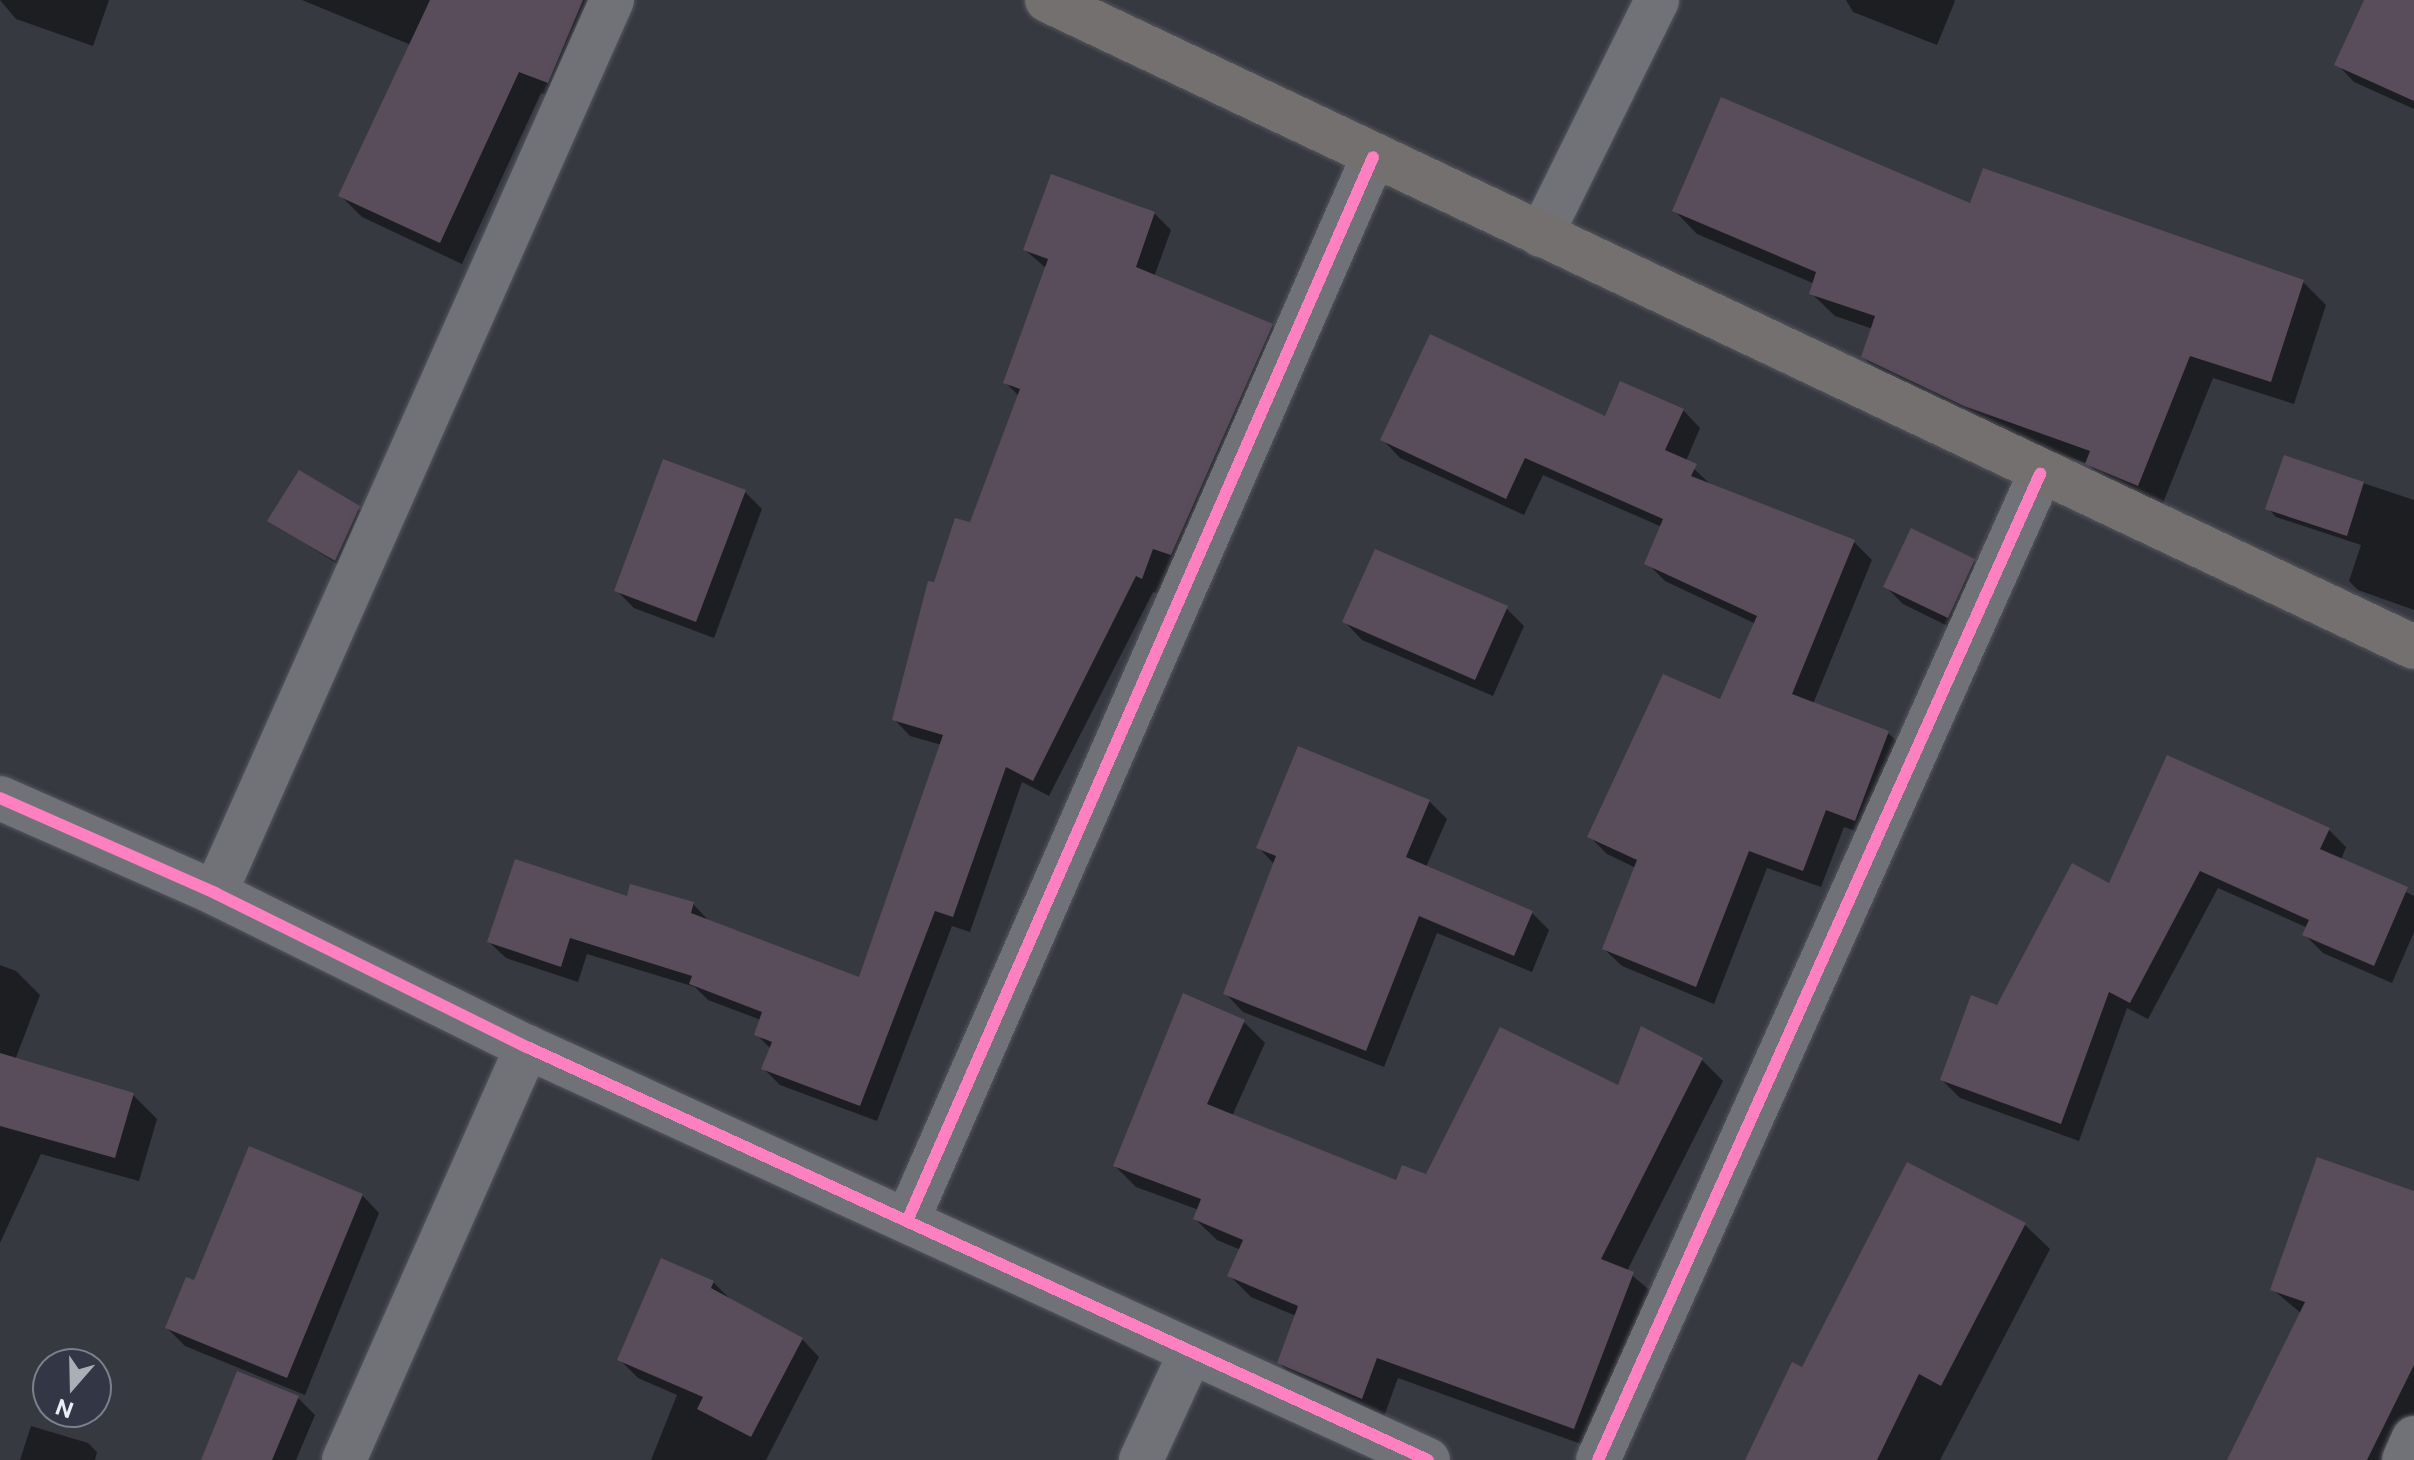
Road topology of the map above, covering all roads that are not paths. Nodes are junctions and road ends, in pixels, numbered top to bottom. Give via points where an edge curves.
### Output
1 (612, 0) edge
2 (1047, 0) edge
3 (1657, 0) edge
4 (1373, 157) junction
5 (1541, 235) junction
6 (2040, 474) junction
7 (2414, 647) edge
8 (0, 798) edge
9 (215, 893) junction
10 (527, 1047) junction
11 (908, 1219) junction
12 (1190, 1354) junction
13 (2414, 1438) edge
14 (344, 1460) edge
15 (1141, 1460) edge
16 (1428, 1460) edge
17 (1598, 1460) edge
18 (2404, 1460) edge

1 - 9 street
2 - 4 main road
3 - 5 street
4 - 5 main road
4 - 11 street
5 - 6 main road
6 - 7 main road
6 - 17 street
8 - 9 street
9 - 10 street
10 - 11 street
10 - 14 street
11 - 12 street
12 - 15 street
12 - 16 street
13 - 18 street

